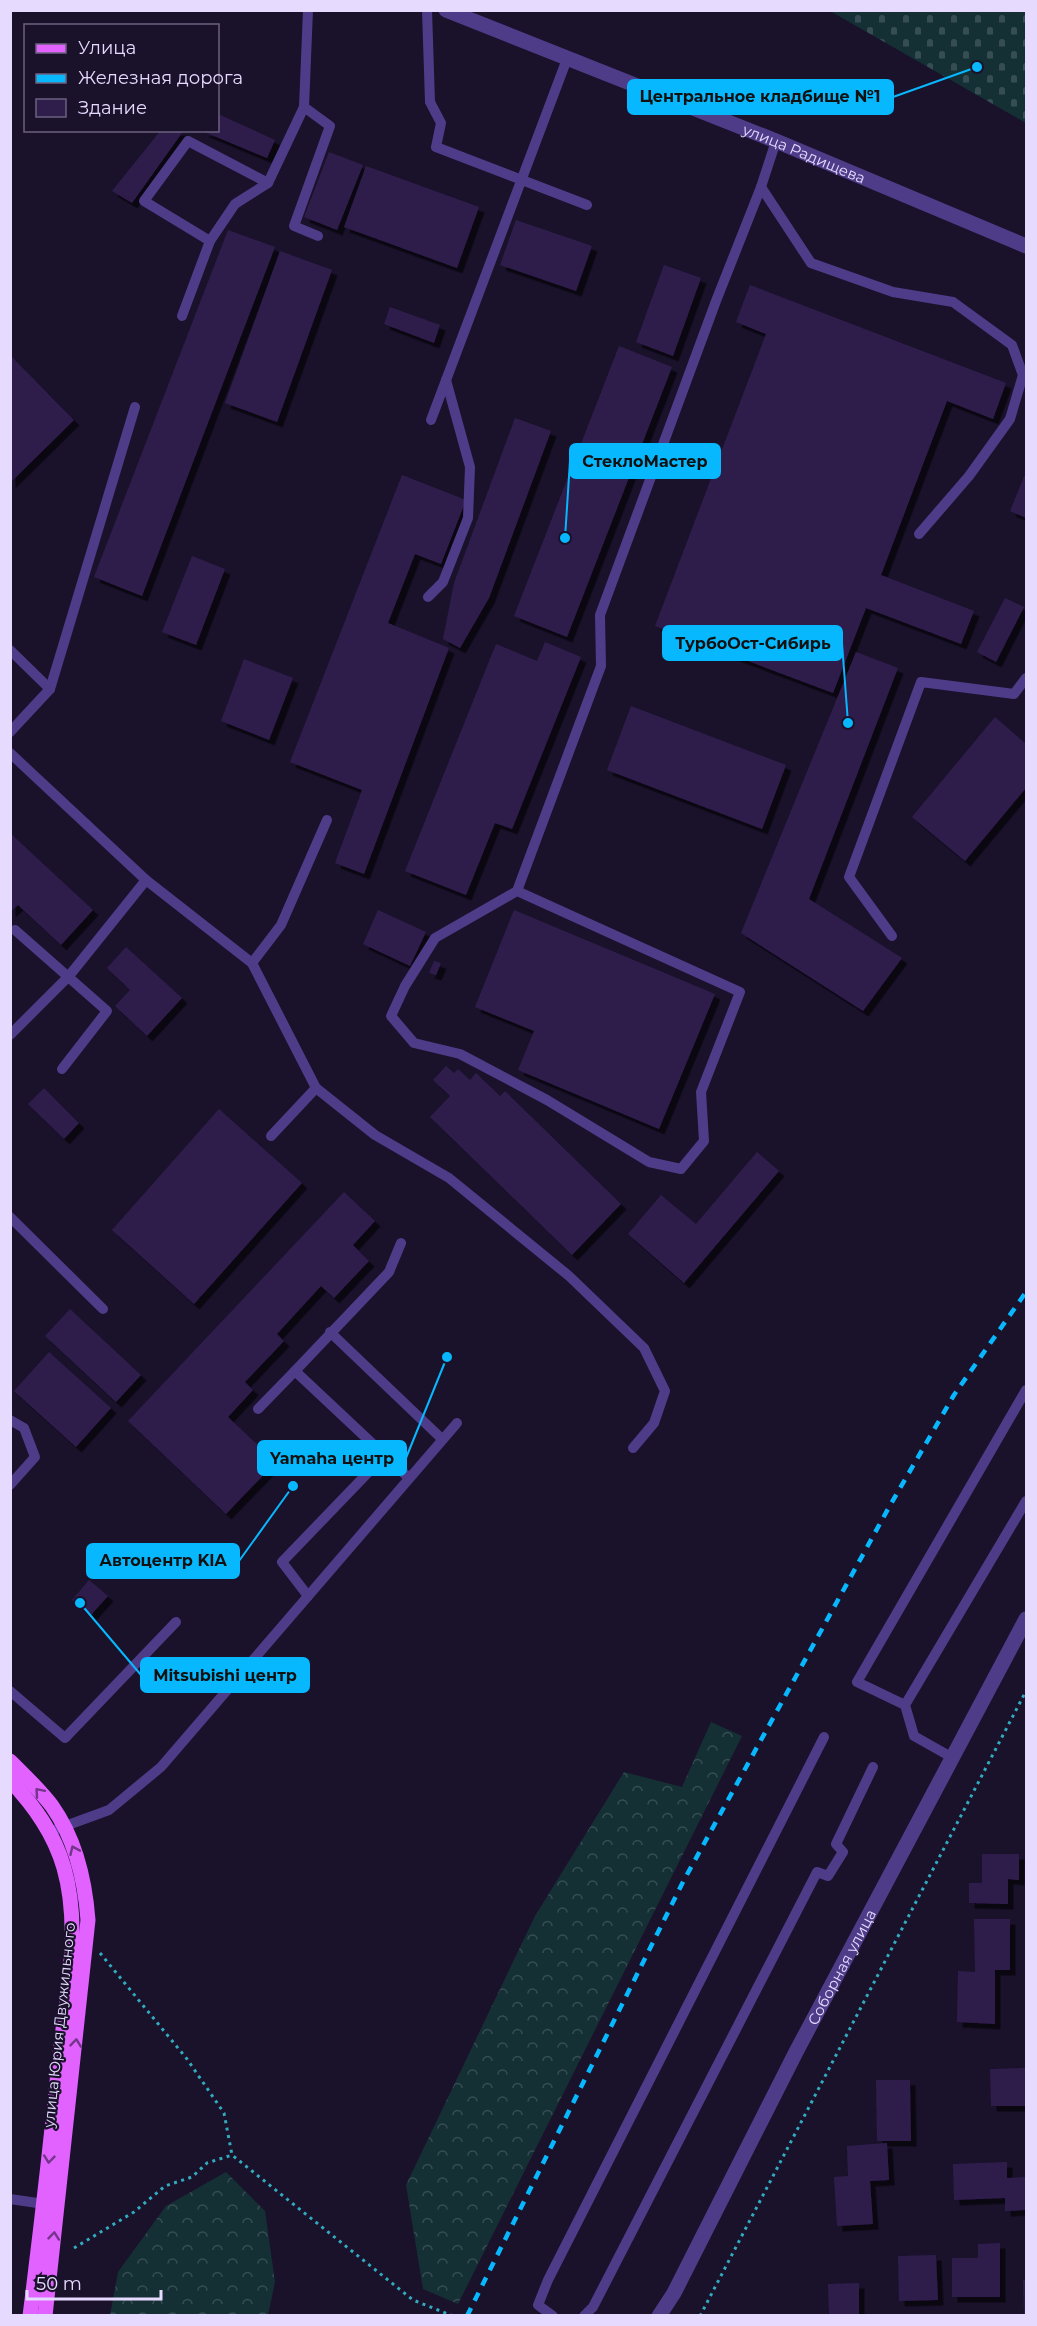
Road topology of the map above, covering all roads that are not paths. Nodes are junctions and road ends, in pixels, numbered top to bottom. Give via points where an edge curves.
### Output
1 (308, 10) edge
2 (428, 10) edge
3 (446, 10) edge
4 (567, 59) junction
5 (304, 106) junction
6 (776, 141) junction
7 (521, 180) junction
8 (268, 183) junction
9 (761, 187) junction
10 (587, 205) dead end
11 (318, 236) dead end
12 (210, 241) junction
13 (1026, 246) edge
14 (182, 316) dead end
15 (446, 380) junction
16 (135, 407) dead end
17 (431, 420) dead end
18 (919, 534) dead end
19 (428, 597) dead end
20 (10, 650) edge
21 (1026, 678) edge
22 (50, 689) junction
23 (10, 732) edge
24 (10, 753) edge
25 (327, 820) dead end
26 (146, 880) junction
27 (517, 891) junction
28 (15, 930) dead end
29 (892, 936) dead end
30 (252, 963) junction
31 (69, 976) junction
32 (10, 1035) edge
33 (62, 1069) dead end
34 (316, 1088) junction
35 (271, 1136) dead end
36 (10, 1217) edge
37 (401, 1242) dead end
38 (103, 1309) dead end
39 (330, 1332) junction
40 (295, 1371) junction
41 (1026, 1390) edge
42 (258, 1409) dead end
43 (10, 1420) edge
44 (457, 1423) dead end
45 (442, 1439) junction
46 (633, 1448) dead end
47 (385, 1455) junction
48 (409, 1478) junction
49 (10, 1485) edge
50 (1026, 1501) edge
51 (308, 1596) junction
52 (1026, 1619) edge
53 (176, 1622) dead end
54 (10, 1691) edge
55 (905, 1705) junction
56 (825, 1737) dead end
57 (953, 1758) junction
58 (10, 1761) edge
59 (873, 1767) dead end
60 (10, 1780) edge
61 (57, 1829) junction
62 (10, 2199) edge
63 (44, 2204) junction
64 (30, 2316) edge
65 (45, 2316) edge
66 (553, 2316) edge
67 (584, 2316) edge
68 (659, 2316) edge

1 - 5 lane
2 - 7 lane via 430,102 441,123 436,147
3 - 4 street, улица Радищева
4 - 6 street, улица Радищева
4 - 7 lane
5 - 8 lane
5 - 11 lane via 330,126 294,226
6 - 9 lane
6 - 13 street, улица Радищева
7 - 10 lane
7 - 15 lane
8 - 12 lane via 235,204
8 - 12 lane via 188,141 144,201
9 - 18 lane via 811,263 893,292 953,302 1012,345 1023,375 1010,419 969,476
9 - 27 lane via 600,615 600,666
12 - 14 lane
15 - 17 lane
15 - 19 lane via 470,466 468,518 443,582
16 - 22 lane
20 - 22 lane
21 - 29 lane via 1014,694 921,682 849,877
22 - 23 lane
24 - 26 lane
25 - 30 lane via 281,925
26 - 30 lane
26 - 31 lane
27 - 27 lane via 435,938 391,1016 414,1043 460,1054 547,1100 649,1162 681,1169 704,1141 701,1092 740,992
28 - 31 lane
30 - 34 lane
31 - 32 lane
31 - 33 lane via 107,1011
34 - 35 lane
34 - 46 lane via 375,1135 448,1178 569,1276 644,1348 665,1391 654,1424
36 - 38 lane
37 - 39 lane via 389,1272
39 - 40 lane
39 - 45 lane
40 - 42 lane
40 - 47 lane
41 - 55 lane via 857,1682
43 - 49 lane via 24,1428 35,1457
44 - 45 lane
45 - 48 lane
47 - 48 lane
47 - 51 lane via 282,1562
48 - 51 lane
50 - 55 lane
51 - 61 lane via 161,1767 109,1810
52 - 57 street, Соборная улица
53 - 54 lane via 65,1738
55 - 57 lane via 914,1736
56 - 66 lane via 548,2280 538,2305
57 - 68 street, Соборная улица
61 -> 58 main road, улица Юрия Двужильного via 52,1806
59 - 67 lane via 836,1844 843,1852 828,1876 817,1872 593,2307
60 - 61 main road, улица Юрия Двужильного
61 -> 63 main road, улица Юрия Двужильного via 72,1919
65 -> 61 main road, улица Юрия Двужильного via 88,1938 86,1887 78,1858
62 - 63 lane
63 - 64 main road, улица Юрия Двужильного

